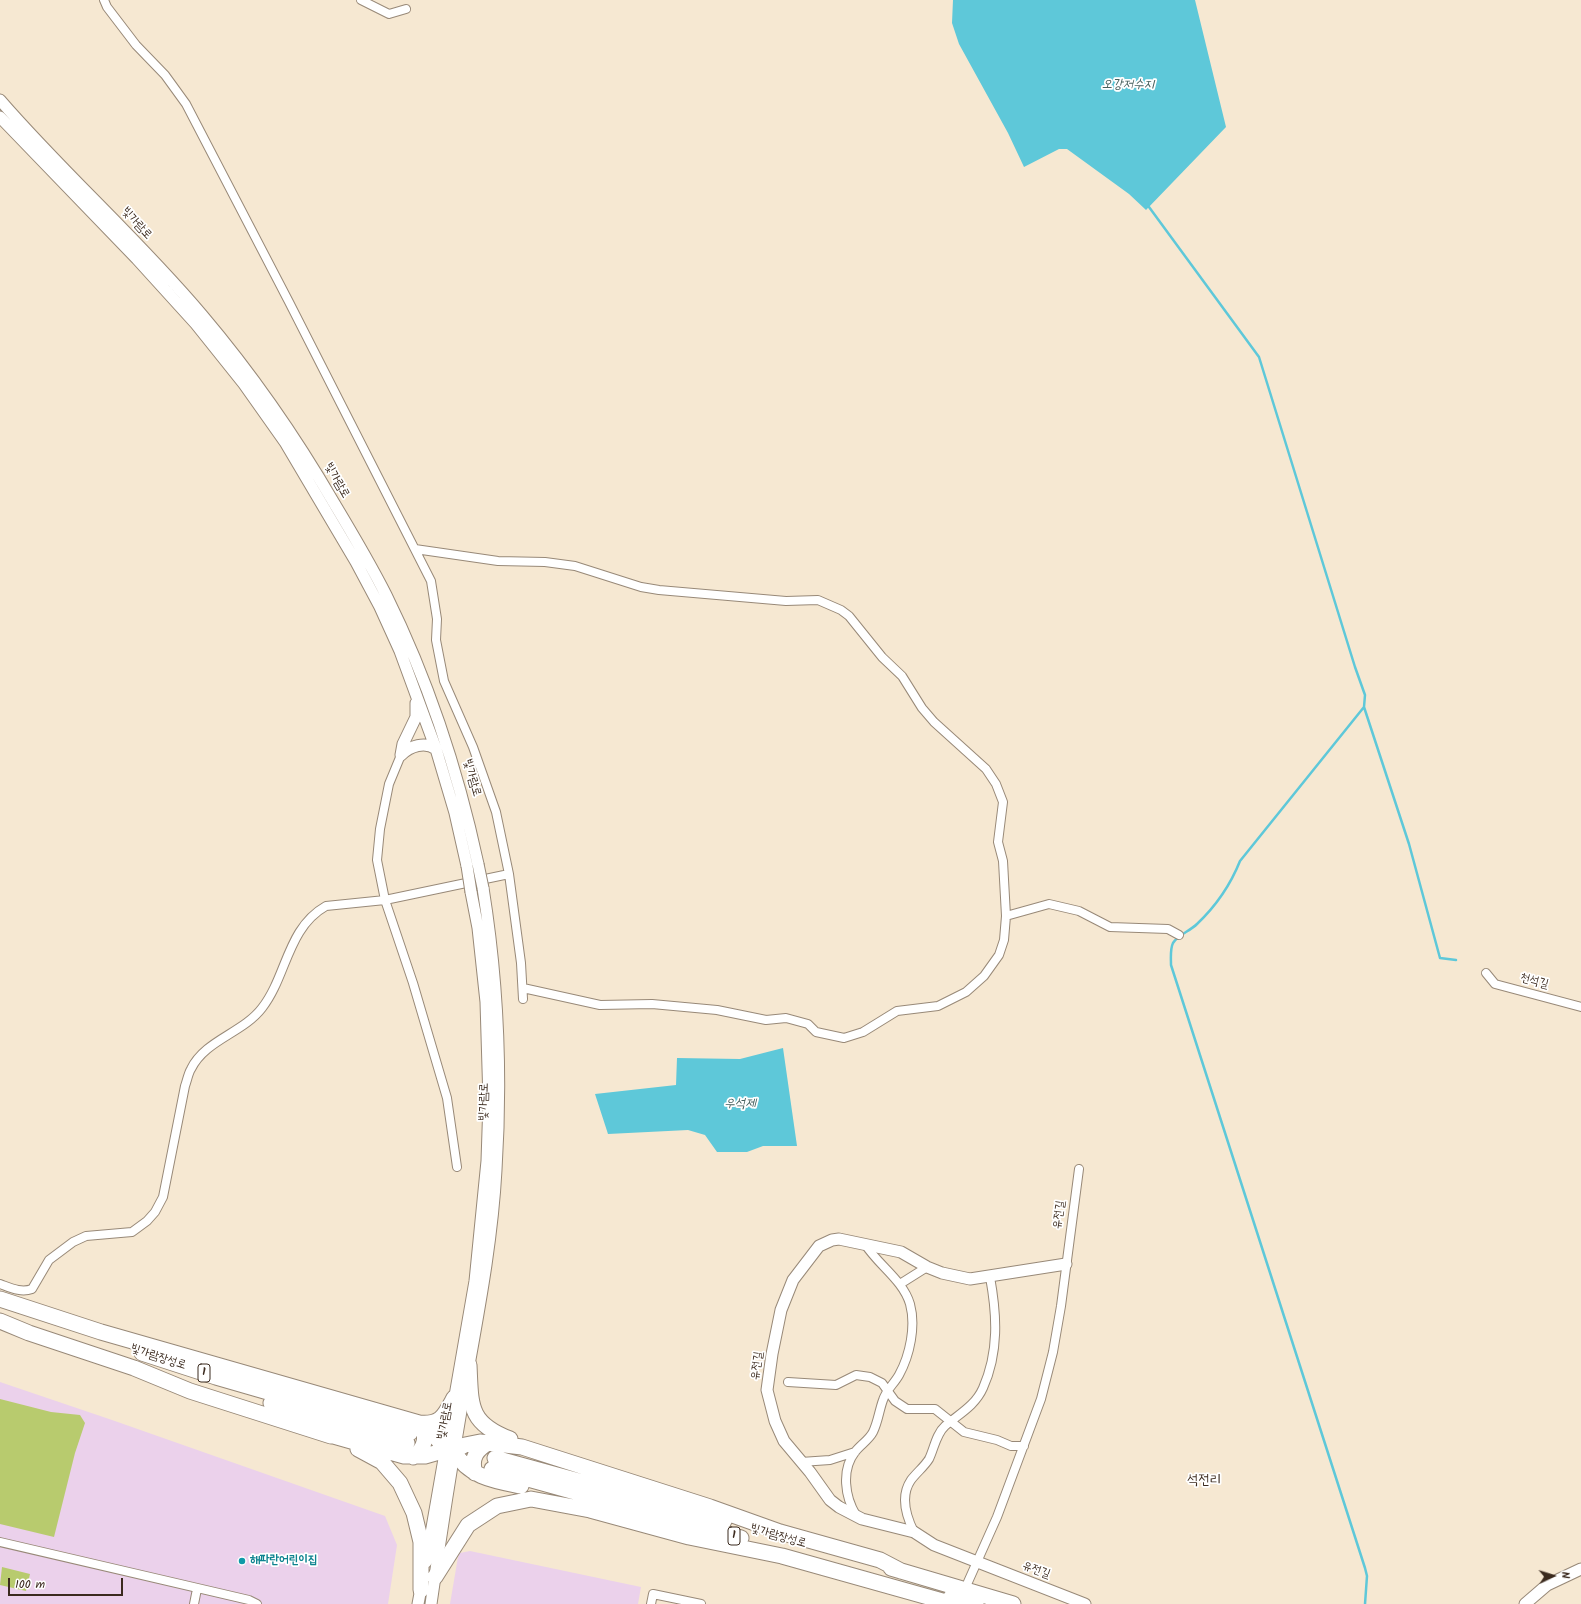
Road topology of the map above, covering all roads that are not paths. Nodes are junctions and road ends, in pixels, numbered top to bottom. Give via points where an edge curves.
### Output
1 (104, 0) edge
2 (361, 0) edge
3 (406, 8) dead end
4 (0, 100) edge
5 (0, 117) edge
6 (415, 549) junction
7 (416, 697) junction
8 (436, 749) junction
9 (402, 755) junction
10 (472, 865) junction
11 (509, 874) junction
12 (385, 900) junction
13 (1006, 916) junction
14 (1179, 935) dead end
15 (1486, 973) dead end
16 (523, 988) junction
17 (523, 999) dead end
18 (1581, 1007) edge
19 (457, 1167) dead end
20 (1079, 1169) dead end
21 (865, 1244) junction
22 (1066, 1264) junction
23 (927, 1267) junction
24 (990, 1277) junction
25 (0, 1284) edge
26 (900, 1284) junction
27 (0, 1299) edge
28 (0, 1306) edge
29 (0, 1315) edge
30 (0, 1321) edge
31 (469, 1365) junction
32 (788, 1382) dead end
33 (888, 1390) junction
34 (454, 1398) junction
35 (951, 1422) junction
36 (323, 1433) junction
37 (412, 1439) junction
38 (490, 1442) junction
39 (1024, 1446) junction
40 (522, 1447) junction
41 (450, 1450) junction
42 (855, 1452) junction
43 (801, 1462) junction
44 (474, 1473) junction
45 (590, 1510) junction
46 (856, 1515) junction
47 (914, 1532) junction
48 (0, 1542) edge
49 (977, 1562) junction
50 (1581, 1569) edge
51 (901, 1571) junction
52 (435, 1578) junction
53 (968, 1582) dead end
54 (197, 1589) junction
55 (420, 1597) edge
56 (683, 1602) edge
57 (194, 1604) edge
58 (257, 1604) edge
59 (431, 1604) edge
60 (651, 1604) edge
61 (701, 1604) edge
62 (953, 1604) edge
63 (976, 1604) edge
64 (1013, 1604) edge
65 (1085, 1604) edge
66 (1525, 1604) edge

1 - 6 street via 136,45 165,75 186,104
2 - 3 street via 389,14
4 - 10 main road, 빛가람로 via 200,312 247,369 307,457 386,594 405,635 452,759 467,815
5 - 7 main road, 빛가람로 via 147,270 196,324 244,384 285,442 356,562 397,645
6 - 11 street via 431,581 437,619 436,640 444,680 473,746 496,812
6 - 13 street via 498,561 546,562 575,566 641,587 659,590 786,601 818,600 841,610 902,676 934,722 986,769 996,784 1003,802 998,842 1003,861
7 - 8 main road, 빛가람로
7 - 9 main road via 416,717 403,744
8 - 9 main road via 430,745 419,745
8 - 10 main road, 빛가람로
9 - 12 street via 389,784 380,829 377,860
10 - 31 main road, 빛가람로, bridge via 483,888 494,967 499,1115 491,1231
10 - 34 main road, 빛가람로, bridge via 472,892 486,1002 489,1101 487,1161 478,1248
11 - 12 street
11 - 16 street
12 - 19 street via 447,1098
12 - 25 street via 326,906 319,910 294,940 271,994 261,1010 244,1026 195,1061 185,1086 163,1197 147,1221 132,1232 86,1236 73,1242 49,1260 32,1289 17,1290
13 - 14 street via 1049,904 1079,911 1110,927 1168,929
13 - 16 street via 1004,940 999,955 984,976 966,992 938,1006 897,1011 863,1032 844,1038 816,1032 808,1024 786,1018 766,1020 717,1010 652,1004 600,1005
15 - 18 street, 천석길 via 1495,984
16 - 17 street
20 - 22 street, 유전길
21 - 23 main road, 유전길 via 901,1252
21 - 26 street via 871,1254
21 - 43 main road, 유전길 via 832,1240 819,1246 793,1280 781,1310 767,1390 775,1421 784,1441
22 - 24 main road, 유전길
22 - 39 street, 유전길 via 1053,1352 1041,1399
23 - 24 main road, 유전길 via 961,1278 976,1280
23 - 26 street
24 - 35 street via 996,1319 992,1359 977,1399
26 - 33 street via 910,1305 913,1328 900,1374
27 - 37 highway
28 - 37 highway, 빛가람장성로 / 1
29 - 37 highway, 빛가람장성로 / 1 via 137,1362
30 - 36 highway via 134,1368 190,1391
31 - 40 highway via 472,1408 480,1421 493,1432 516,1441
31 - 41 main road, 빛가람로
32 - 33 street via 836,1385 850,1376 861,1374 877,1380
33 - 35 street via 901,1406 912,1409 935,1409
33 - 42 street via 872,1434
34 - 37 highway via 442,1417
34 - 41 main road, 빛가람로
35 - 39 street via 970,1435 997,1440 1010,1446
35 - 47 street via 940,1432 928,1460 907,1488 906,1516
36 - 37 highway via 404,1456
36 - 55 highway via 382,1462 400,1483 414,1513 421,1542
37 - 41 highway via 431,1431
37 - 41 highway via 424,1456
38 - 40 highway
38 - 41 highway
38 - 44 highway via 478,1450 473,1467
39 - 49 street, 유전길
40 - 51 highway via 780,1532 880,1560
41 - 44 highway
41 - 52 main road, 빛가람로
41 - 55 main road, 빛가람로
42 - 43 street via 830,1460
42 - 46 street via 848,1469 846,1486 850,1505
43 - 46 main road, 유전길 via 830,1500
44 - 45 highway via 491,1480 549,1492
45 - 52 highway via 531,1499 497,1506 468,1525
45 - 62 highway via 689,1537 789,1558
46 - 47 main road, 유전길 via 862,1519
47 - 49 main road, 유전길 via 934,1545
48 - 54 street
49 - 53 street
49 - 65 main road, 유전길
50 - 66 main road via 1547,1585
51 - 63 highway, 빛가람장성로 / 1 via 494,1463
51 - 64 highway, 빛가람장성로 / 1
52 - 59 main road, 빛가람로
54 - 57 street
54 - 58 street
56 - 60 street via 653,1594
56 - 61 street

